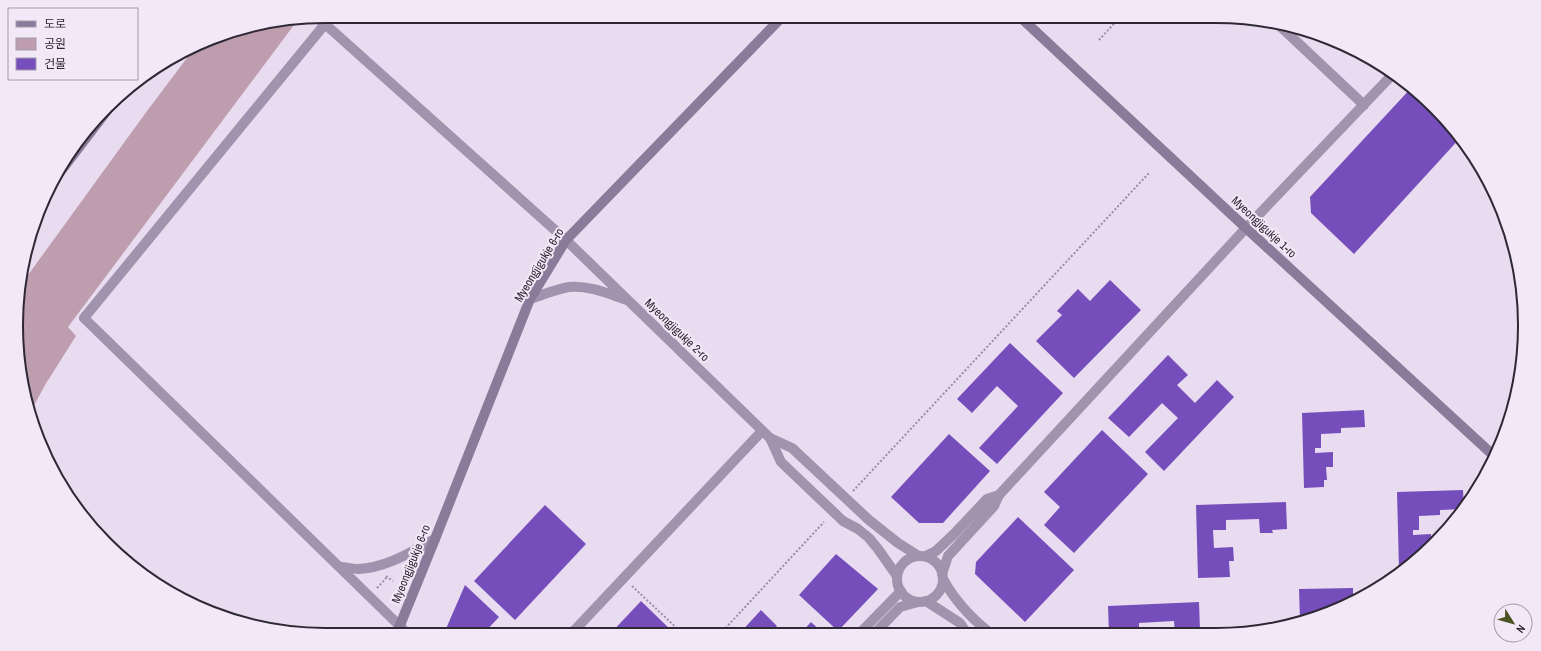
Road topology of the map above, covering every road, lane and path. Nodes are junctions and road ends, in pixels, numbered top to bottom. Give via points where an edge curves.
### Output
1 (776, 23) edge
2 (1026, 23) edge
3 (1115, 23) edge
4 (1285, 31) edge
5 (1099, 40) dead end
6 (1389, 78) edge
7 (1364, 105) junction
8 (1149, 173) dead end
9 (1246, 228) junction
10 (566, 240) junction
11 (530, 299) junction
12 (629, 300) junction
13 (762, 431) junction
14 (770, 438) junction
15 (1490, 452) edge
16 (852, 492) dead end
17 (999, 495) junction
18 (824, 522) dead end
19 (435, 539) junction
20 (922, 556) junction
21 (340, 567) junction
22 (382, 572) dead end
23 (897, 576) junction
24 (943, 576) junction
25 (387, 577) junction
26 (393, 581) dead end
27 (631, 585) dead end
28 (377, 588) dead end
29 (900, 591) junction
30 (922, 602) junction
31 (396, 628) edge
32 (399, 628) edge
33 (577, 628) edge
34 (678, 628) edge
35 (726, 628) edge
36 (866, 628) edge
37 (880, 628) edge
38 (964, 628) edge
39 (985, 628) edge

1 - 10 main road, Myeongjigukje 6-ro
2 - 9 main road, Myeongjigukje 1-ro
3 - 5 path
4 - 7 street
6 - 7 street
7 - 9 street
8 - 16 path
9 - 15 main road, Myeongjigukje 1-ro
9 - 17 street
10 - 11 main road, Myeongjigukje 6-ro
10 - 12 street, Myeongjigukje 2-ro
10 - 21 street, Myeongjigukje 2-ro via 325,24 84,318
11 - 12 street via 578,287
11 - 19 main road, Myeongjigukje 6-ro
12 - 13 street, Myeongjigukje 2-ro
13 - 14 street, Myeongjigukje 2-ro
13 - 33 street
14 - 20 street, Myeongjigukje 2-ro via 792,448 869,520 898,543
14 - 23 street, Myeongjigukje 2-ro via 781,462 843,521 869,538
17 - 20 street via 987,499 936,551
17 - 24 street via 994,506 948,556
18 - 35 path
19 - 21 street via 379,566 357,569
19 - 32 main road, Myeongjigukje 6-ro
20 - 23 street via 903,562
20 - 24 street via 933,559
21 - 31 street
22 - 25 path
23 - 29 street
24 - 30 street via 938,593
24 - 39 street via 960,605
25 - 26 path
25 - 28 path
27 - 34 path
29 - 30 street via 911,600
29 - 36 street
30 - 37 street via 900,607
30 - 38 street via 960,623

